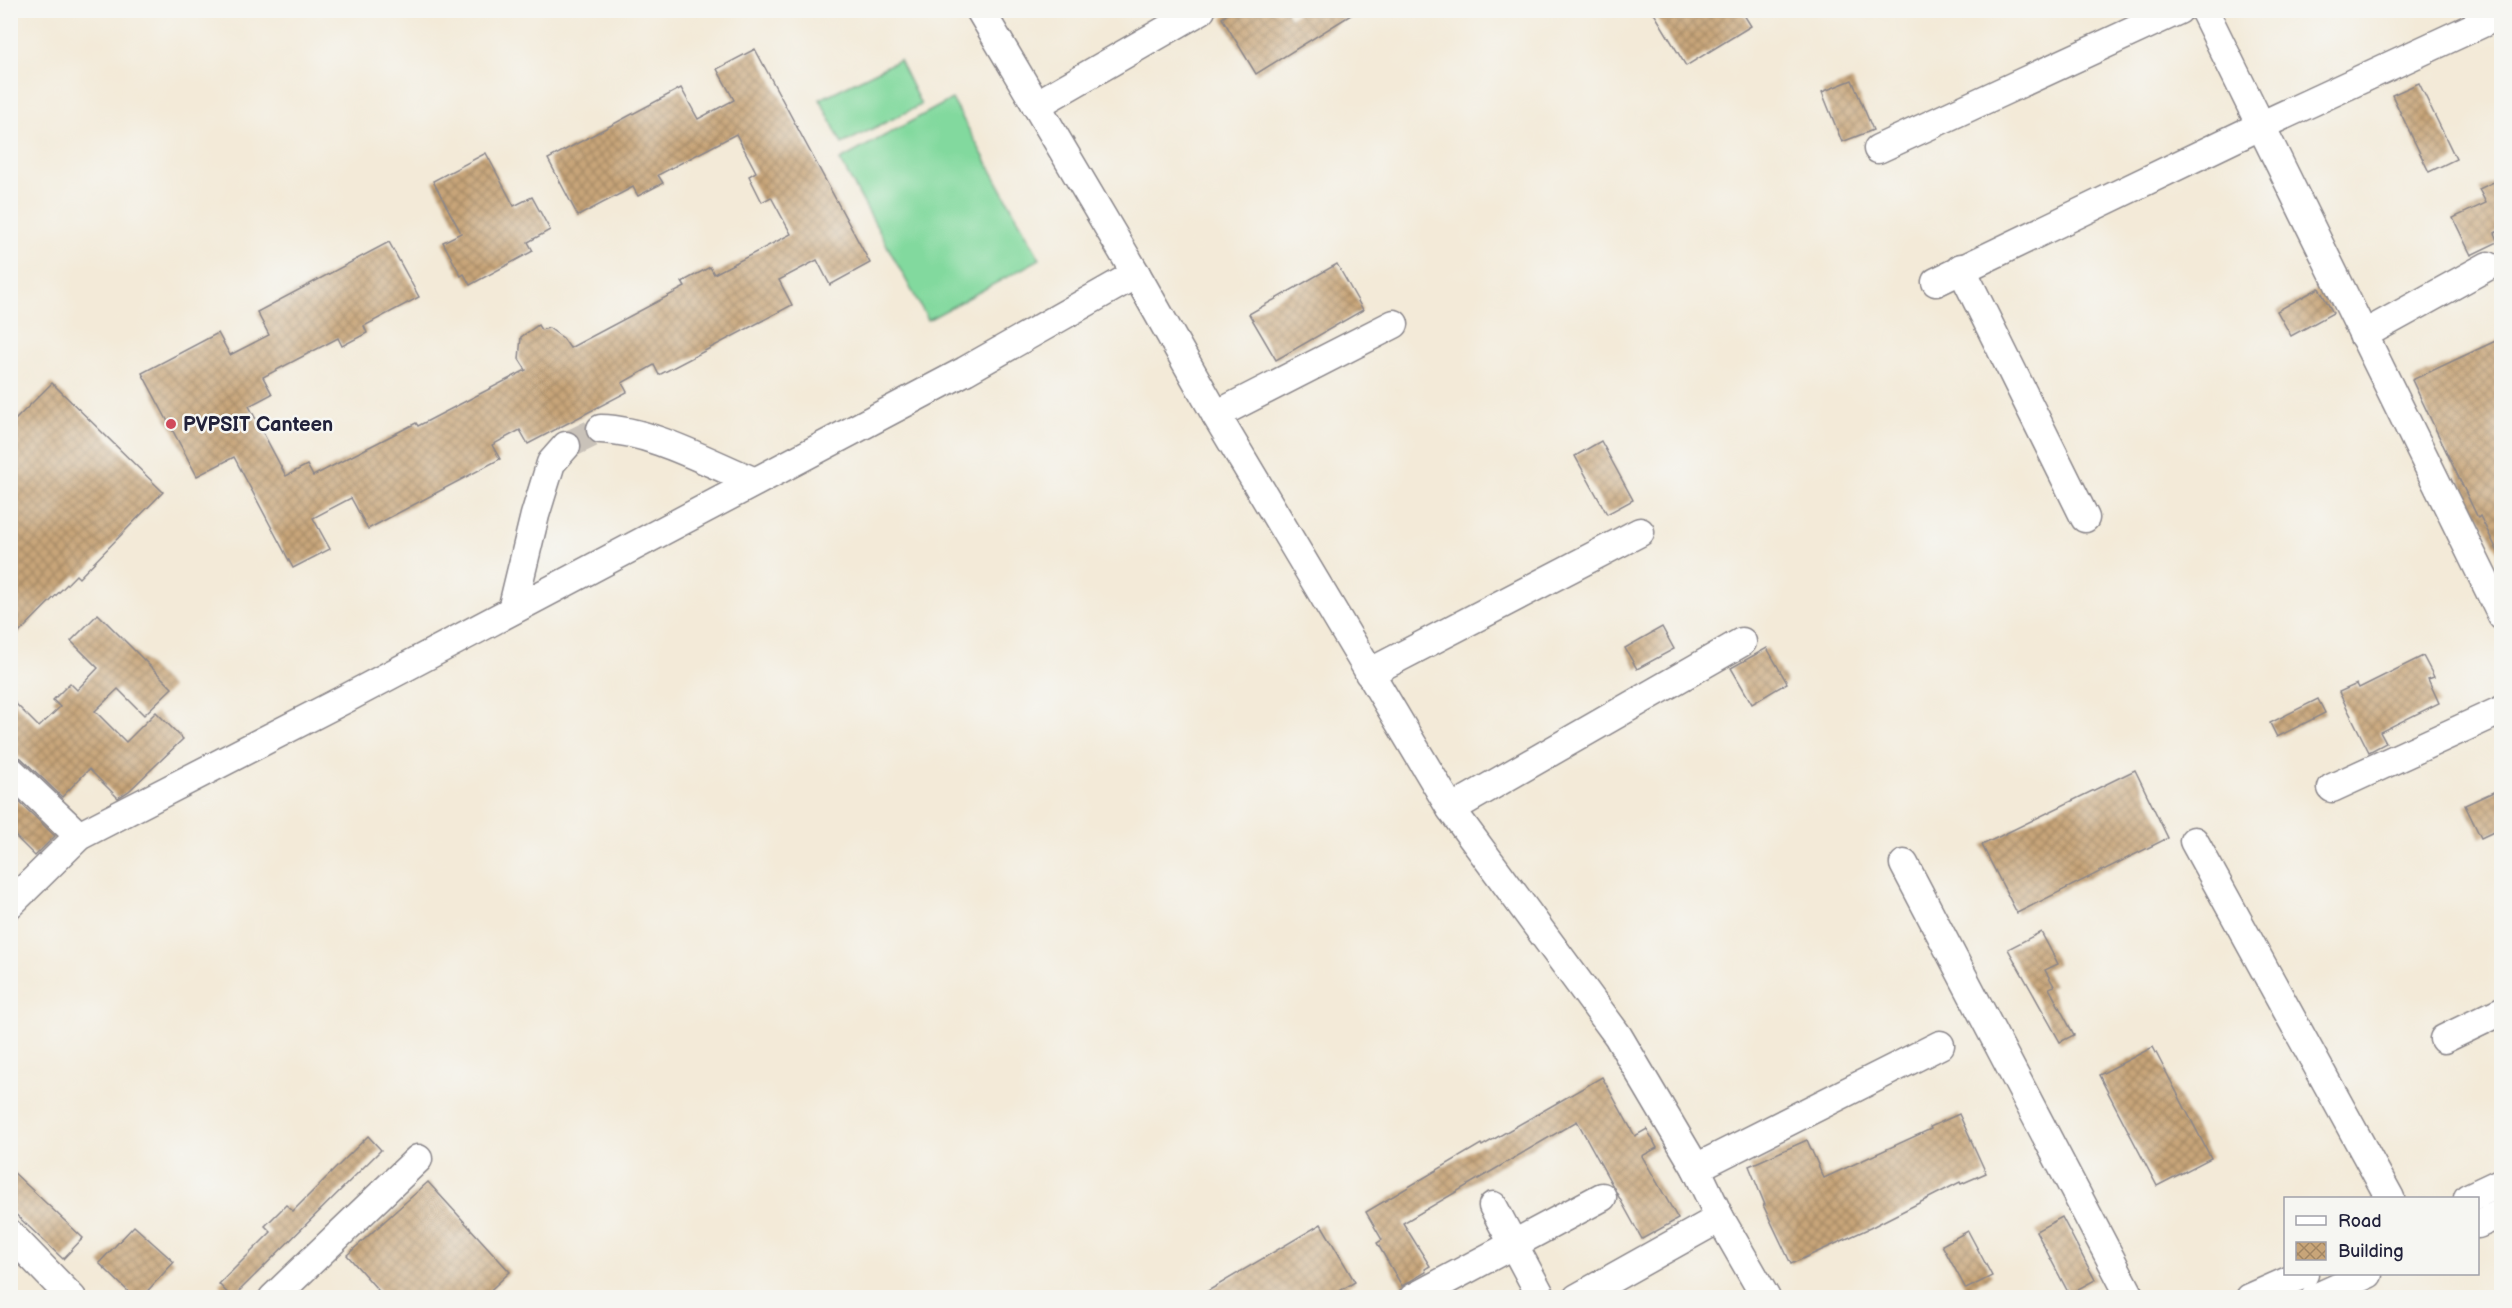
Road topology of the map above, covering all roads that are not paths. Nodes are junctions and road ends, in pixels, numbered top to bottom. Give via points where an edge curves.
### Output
1 (980, 10) edge
2 (1201, 10) edge
3 (2179, 10) edge
4 (2204, 10) edge
5 (2502, 14) edge
6 (1036, 105) junction
7 (2260, 126) junction
8 (1878, 149) dead end
9 (2488, 266) dead end
10 (1961, 268) junction
11 (1136, 274) junction
12 (1936, 282) dead end
13 (1394, 324) dead end
14 (2363, 335) junction
15 (1216, 415) junction
16 (601, 429) tunnel mouth
17 (566, 446) tunnel mouth
18 (753, 481) junction
19 (2085, 518) dead end
20 (1640, 532) dead end
21 (512, 610) junction
22 (2502, 616) edge
23 (1743, 642) dead end
24 (1370, 673) junction
25 (2502, 710) edge
26 (10, 770) edge
27 (2332, 788) dead end
28 (1451, 809) junction
29 (80, 836) junction
30 (2194, 841) dead end
31 (1904, 864) dead end
32 (10, 904) edge
33 (2502, 1011) edge
34 (2444, 1039) dead end
35 (1940, 1045) dead end
36 (418, 1159) dead end
37 (1696, 1168) junction
38 (2502, 1182) edge
39 (1602, 1197) dead end
40 (2389, 1197) edge
41 (2470, 1197) edge
42 (1493, 1206) dead end
43 (2502, 1213) edge
44 (1720, 1218) junction
45 (2479, 1224) edge
46 (10, 1234) edge
47 (1513, 1244) junction
48 (2302, 1275) edge
49 (2366, 1275) edge
50 (72, 1298) edge
51 (273, 1298) edge
52 (1413, 1298) edge
53 (1542, 1298) edge
54 (1578, 1298) edge
55 (1766, 1298) edge
56 (2130, 1298) edge
57 (2250, 1298) edge
58 (2315, 1298) edge

1 - 6 street
2 - 6 street
3 - 8 street
4 - 7 street
5 - 7 street
6 - 11 street
7 - 10 street
7 - 14 street
9 - 14 street
10 - 12 street
10 - 19 street
11 - 15 street
11 - 18 street via 965,371
13 - 15 street
14 - 22 street
15 - 24 street
16 - 18 street via 640,434
17 - 21 street via 551,463
18 - 21 street
20 - 24 street
21 - 29 street
23 - 28 street
24 - 28 street
25 - 27 street
26 - 29 street
28 - 37 street via 1618,1036
29 - 32 street
30 - 40 street
31 - 56 street
33 - 34 street
35 - 37 street
36 - 51 street
37 - 44 street
38 - 41 street
39 - 47 street
42 - 47 street
43 - 45 street
44 - 54 street
44 - 55 street
46 - 50 street
47 - 52 street
47 - 53 street
48 - 57 street
49 - 58 street

